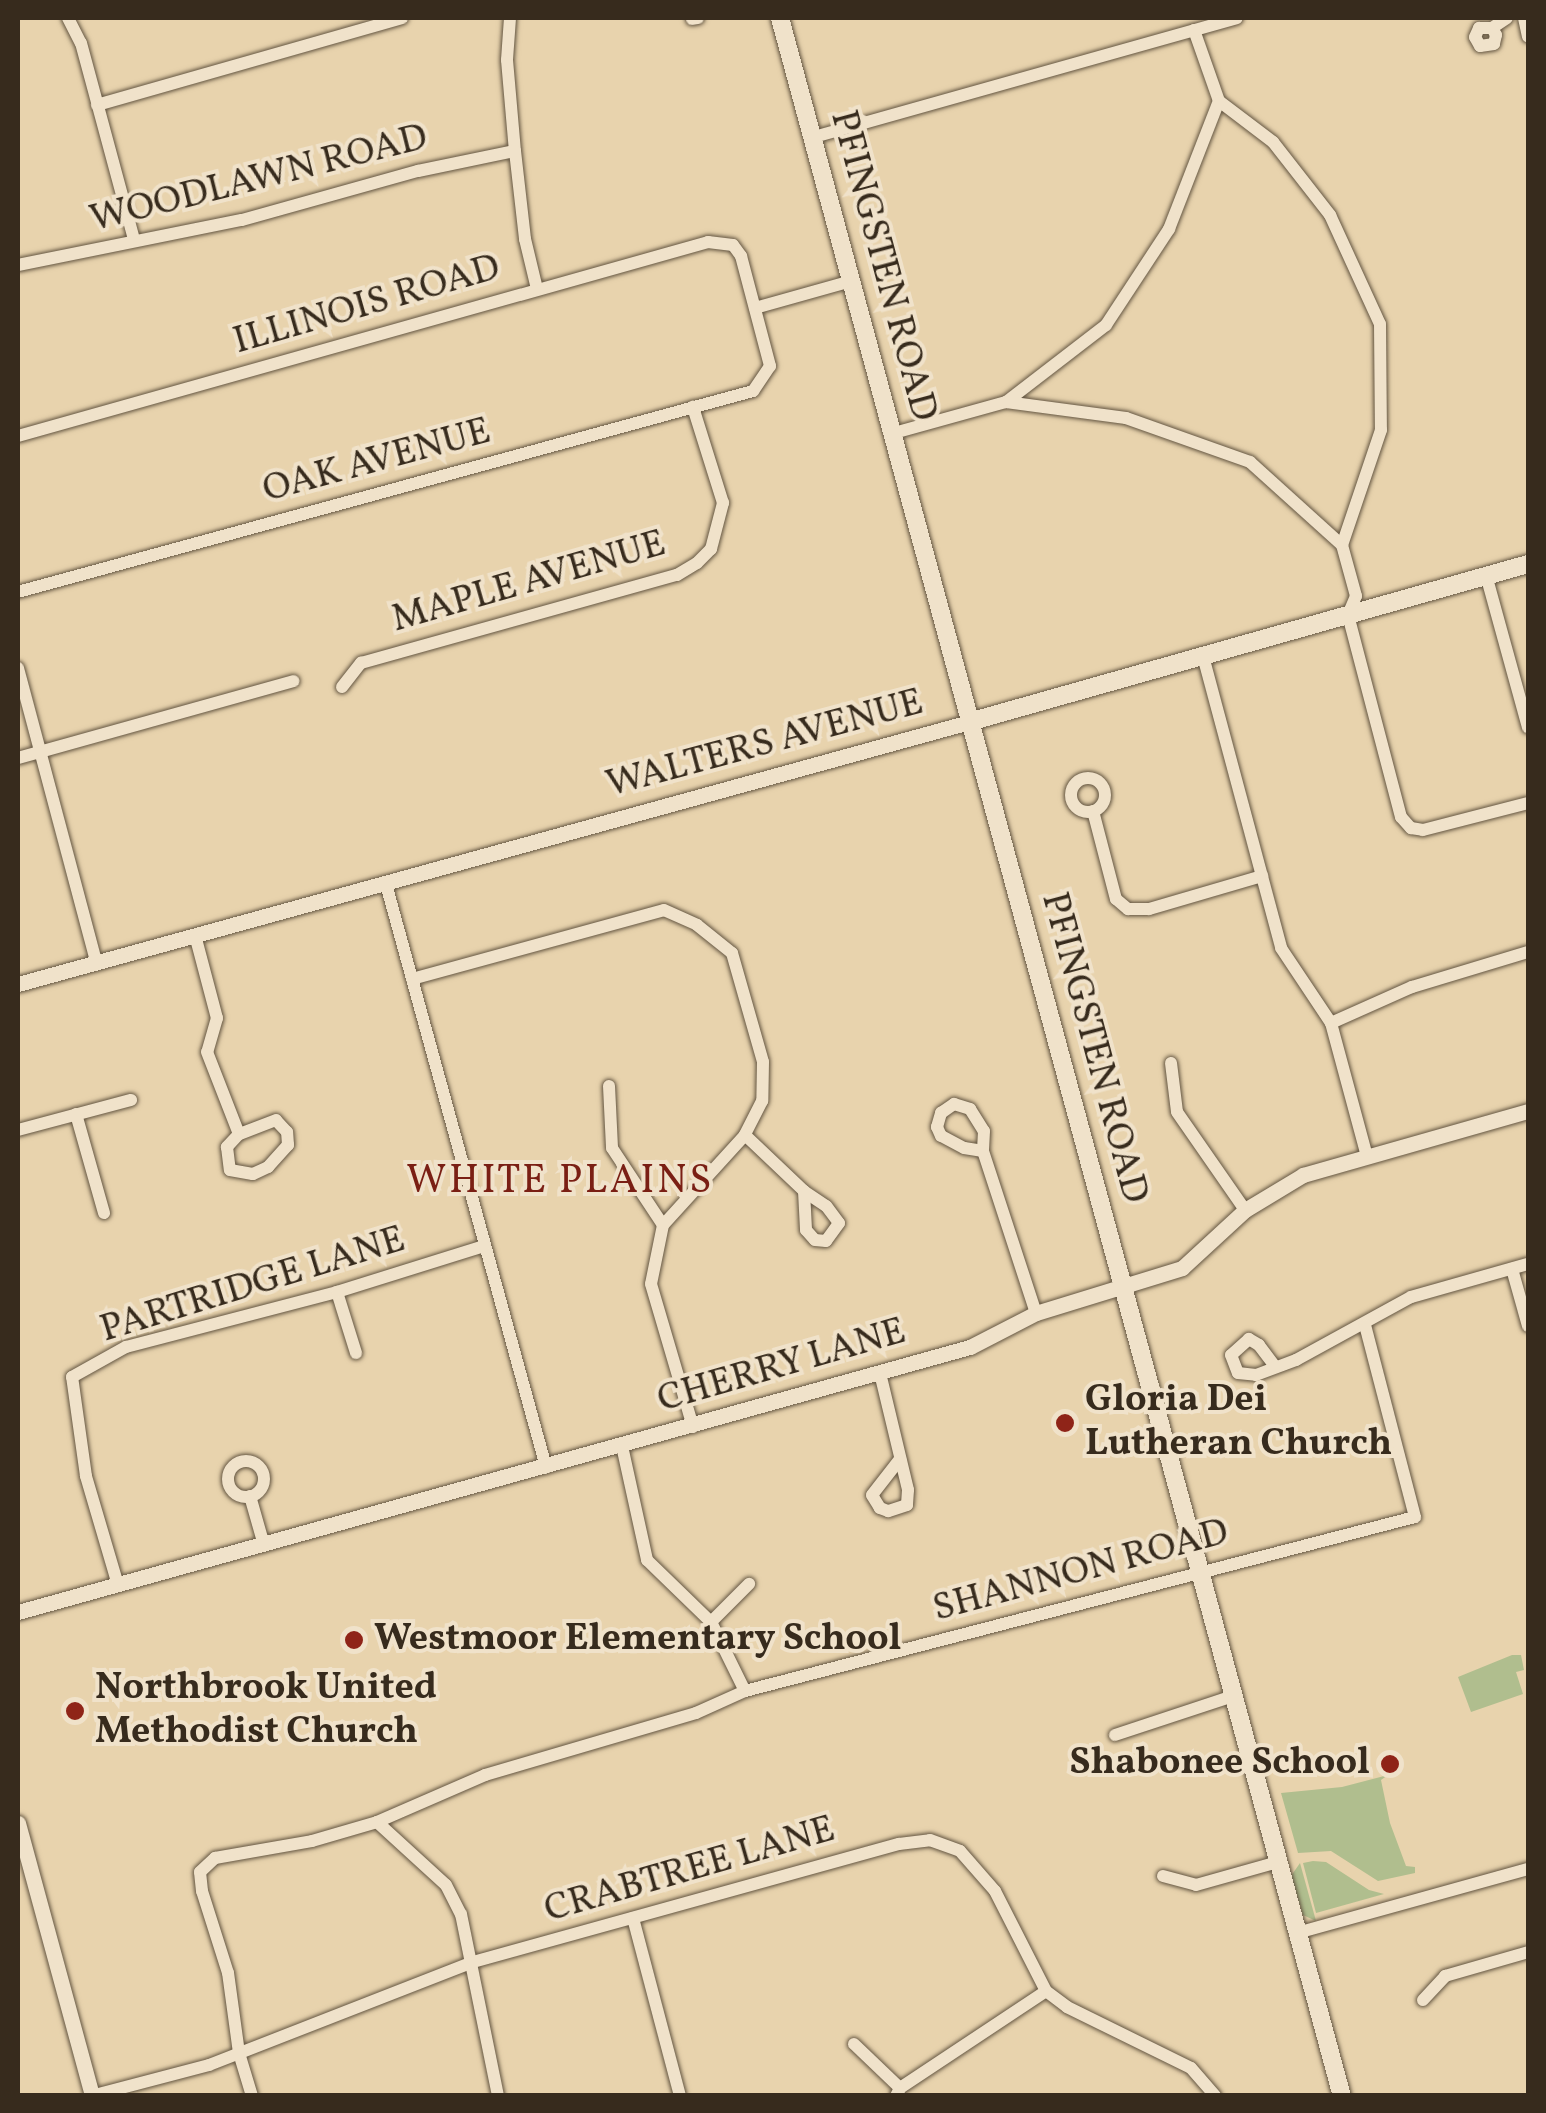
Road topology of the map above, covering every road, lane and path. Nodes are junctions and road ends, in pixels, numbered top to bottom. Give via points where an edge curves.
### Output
1 (68, 18) edge
2 (402, 18) edge
3 (510, 18) edge
4 (780, 18) edge
5 (1237, 18) edge
6 (1507, 18) edge
7 (1524, 18) edge
8 (1492, 28) dead end
9 (1194, 30) junction
10 (1528, 37) edge
11 (1219, 101) junction
12 (97, 105) junction
13 (814, 136) junction
14 (515, 151) junction
15 (134, 240) junction
16 (18, 265) edge
17 (852, 281) junction
18 (536, 289) junction
19 (755, 308) junction
20 (1006, 402) junction
21 (693, 407) junction
22 (894, 433) junction
23 (18, 436) edge
24 (1342, 545) junction
25 (1528, 564) edge
26 (1486, 576) junction
27 (18, 592) edge
28 (1348, 615) junction
29 (1203, 656) junction
30 (18, 668) edge
31 (293, 681) dead end
32 (342, 687) dead end
33 (970, 722) junction
34 (1528, 728) edge
35 (40, 752) junction
36 (18, 758) edge
37 (1528, 803) edge
38 (1093, 811) dead end
39 (1262, 876) junction
40 (386, 884) junction
41 (194, 936) junction
42 (1528, 952) edge
43 (96, 962) junction
44 (412, 978) junction
45 (18, 984) edge
46 (1331, 1024) junction
47 (1171, 1063) dead end
48 (608, 1086) dead end
49 (131, 1100) dead end
50 (1528, 1110) edge
51 (76, 1114) junction
52 (18, 1130) edge
53 (238, 1134) junction
54 (745, 1136) junction
55 (983, 1151) dead end
56 (1367, 1156) junction
57 (804, 1192) dead end
58 (1245, 1210) junction
59 (104, 1213) dead end
60 (663, 1225) junction
61 (484, 1246) junction
62 (1528, 1264) edge
63 (1512, 1269) junction
64 (1125, 1287) junction
65 (337, 1292) junction
66 (1036, 1313) junction
67 (1365, 1324) junction
68 (1528, 1326) edge
69 (356, 1352) dead end
70 (1274, 1365) dead end
71 (880, 1374) junction
72 (693, 1427) junction
73 (622, 1446) junction
74 (900, 1458) dead end
75 (546, 1467) junction
76 (250, 1496) dead end
77 (264, 1545) junction
78 (1199, 1571) junction
79 (749, 1584) dead end
80 (118, 1585) junction
81 (18, 1612) edge
82 (711, 1622) junction
83 (745, 1691) junction
84 (1233, 1696) junction
85 (1114, 1734) dead end
86 (377, 1822) junction
87 (18, 1823) edge
88 (1278, 1862) junction
89 (1528, 1868) edge
90 (1163, 1876) dead end
91 (633, 1918) junction
92 (1298, 1933) junction
93 (1528, 1952) edge
94 (473, 1962) junction
95 (1046, 1992) junction
96 (1422, 2000) dead end
97 (854, 2044) dead end
98 (239, 2053) junction
99 (898, 2092) edge
100 (92, 2095) edge
101 (252, 2096) edge
102 (498, 2096) edge
103 (680, 2096) edge
104 (1214, 2096) edge
105 (1342, 2096) edge

1 - 12 street
2 - 12 street
3 - 14 street
4 - 13 main road, PFINGSTEN ROAD
5 - 9 street
6 - 8 street
7 - 10 street
9 - 11 street
9 - 13 street
11 - 20 street via 1170,229 1106,324
11 - 24 street via 1273,142 1330,215 1380,324 1381,430
12 - 15 street
13 - 17 main road, PFINGSTEN ROAD
14 - 15 street, WOODLAWN ROAD via 242,220
14 - 18 street
15 - 16 street, WOODLAWN ROAD
17 - 19 street
17 - 22 main road, PFINGSTEN ROAD
18 - 19 street, ILLINOIS ROAD via 708,242 734,245
18 - 23 street, ILLINOIS ROAD
19 - 21 street, OAK AVENUE via 770,366 753,391
20 - 22 street
20 - 24 street via 1126,418 1250,462
21 - 27 street, OAK AVENUE
21 - 32 street, MAPLE AVENUE via 723,503 711,550 696,563 676,575 361,663
22 - 33 main road, PFINGSTEN ROAD
24 - 28 street via 1356,596
25 - 26 main road, WALTERS AVENUE
26 - 28 main road, WALTERS AVENUE
26 - 34 street
28 - 29 main road, WALTERS AVENUE
28 - 37 street via 1401,817 1410,828
29 - 33 main road, WALTERS AVENUE
29 - 39 street
30 - 35 street
31 - 35 street
33 - 40 street, WALTERS AVENUE
33 - 64 main road, PFINGSTEN ROAD
35 - 36 street
35 - 43 street
38 - 39 street via 1116,898 1128,909 1149,909
39 - 46 street via 1281,948
40 - 41 street, WALTERS AVENUE
40 - 44 street
41 - 43 street, WALTERS AVENUE
41 - 53 street via 217,1018 207,1052
42 - 46 street via 1412,987
43 - 45 street, WALTERS AVENUE
44 - 54 street via 664,910 697,925 732,953 763,1062 762,1101
44 - 61 street
46 - 56 street
47 - 58 street via 1177,1112
48 - 60 street via 612,1148
49 - 51 street
50 - 56 street, CHERRY LANE
51 - 52 street
51 - 59 street
53 - 53 street via 276,1120 288,1132 288,1145 268,1167 241,1174 226,1159
54 - 57 street
54 - 60 street
55 - 66 street
56 - 58 street, CHERRY LANE via 1303,1175
58 - 64 street, CHERRY LANE via 1182,1268
60 - 72 street via 651,1284
61 - 65 street, PARTRIDGE LANE
61 - 75 street
62 - 63 street
63 - 67 street via 1411,1297
63 - 68 street
64 - 66 street, CHERRY LANE
64 - 78 main road, PFINGSTEN ROAD
65 - 69 street
65 - 80 street, PARTRIDGE LANE via 126,1348 72,1377 86,1476
66 - 71 street, CHERRY LANE via 970,1346
67 - 70 street
67 - 78 street, SHANNON ROAD via 1416,1517
71 - 72 street, CHERRY LANE
71 - 74 street
72 - 73 street, CHERRY LANE
73 - 75 street, CHERRY LANE
73 - 82 street via 647,1560
75 - 77 street, CHERRY LANE
76 - 77 street
77 - 80 street, CHERRY LANE
78 - 83 street, SHANNON ROAD
78 - 84 main road, PFINGSTEN ROAD
79 - 82 street
80 - 81 street, CHERRY LANE
82 - 83 street
83 - 86 street, SHANNON ROAD via 696,1713 485,1776
84 - 85 street
84 - 88 main road, PFINGSTEN ROAD
86 - 94 street via 446,1885
86 - 98 street, SHANNON ROAD via 215,1858 200,1872 228,1972
87 - 100 street
88 - 90 street via 1196,1885
88 - 92 main road, PFINGSTEN ROAD
89 - 92 street
91 - 94 street, CRABTREE LANE
91 - 95 street, CRABTREE LANE via 930,1840 960,1851 996,1892
91 - 103 street
92 - 105 main road, PFINGSTEN ROAD
93 - 96 street via 1445,1976
94 - 98 street, CRABTREE LANE
94 - 102 street
95 - 99 street
95 - 104 street via 1191,2068
97 - 99 street
98 - 100 street, CRABTREE LANE
98 - 101 street

